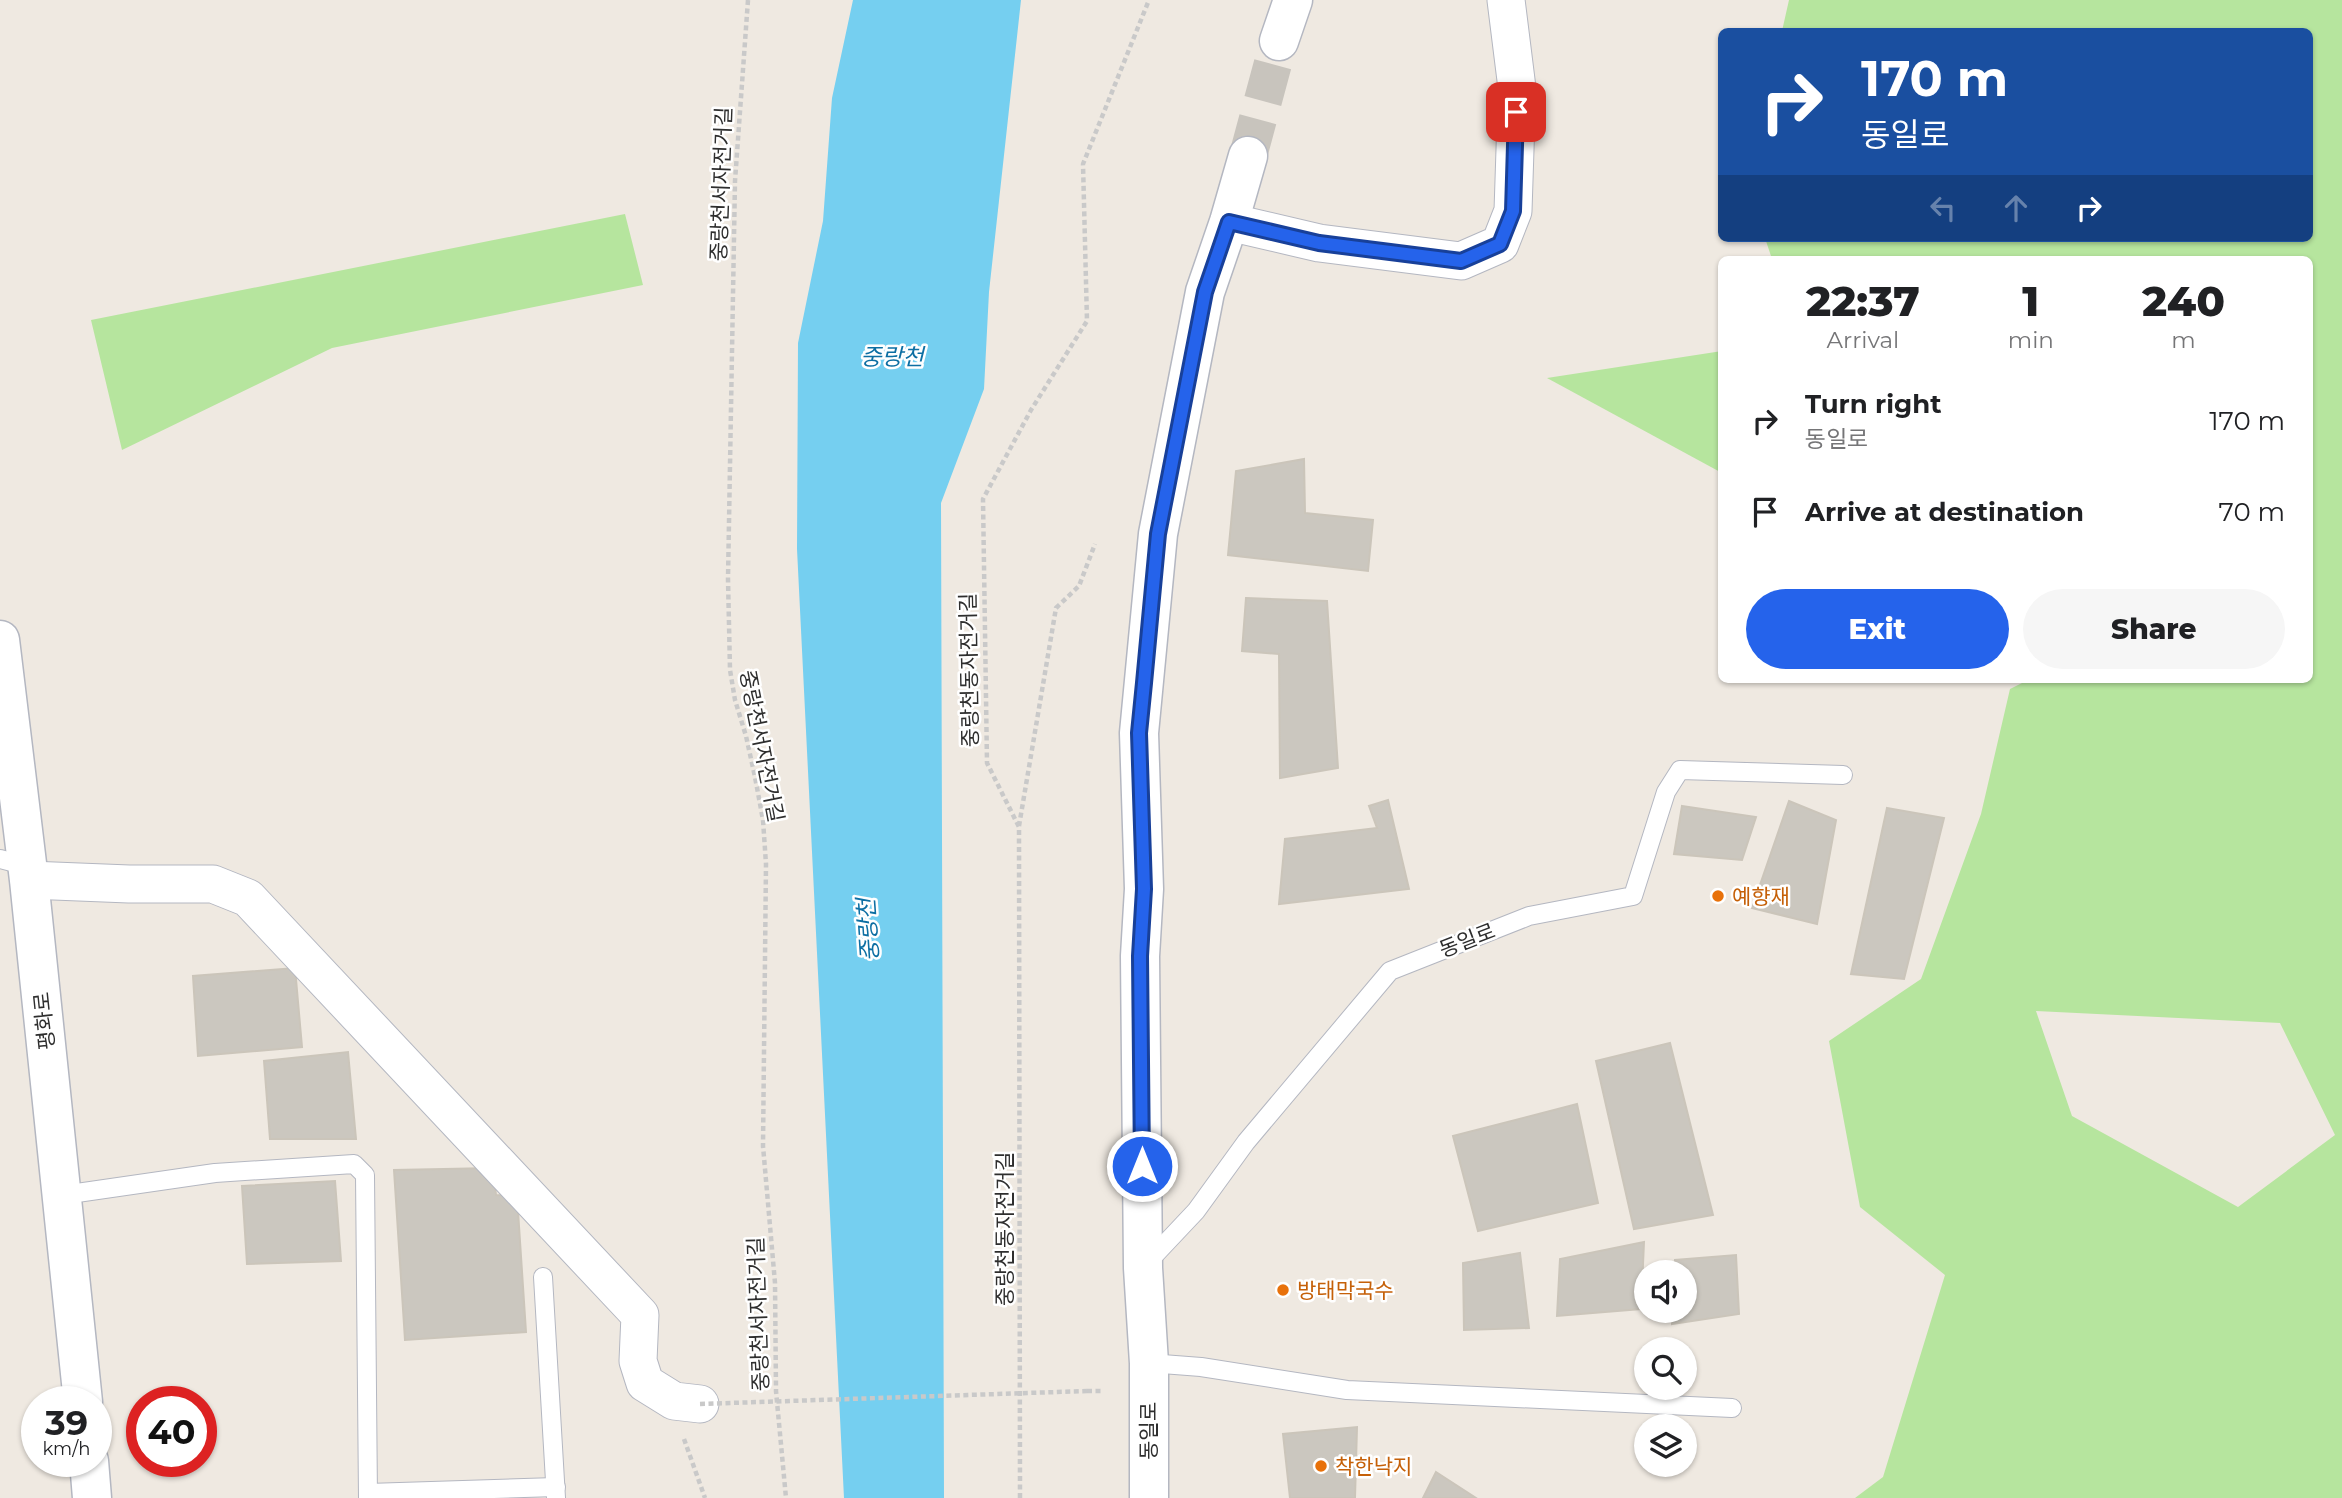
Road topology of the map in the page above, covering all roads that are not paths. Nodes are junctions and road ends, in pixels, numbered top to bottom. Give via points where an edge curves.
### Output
1 (1293, 0) edge
2 (1506, 0) edge
3 (1279, 41) tunnel mouth
4 (1248, 156) tunnel mouth
5 (1229, 222) junction
6 (0, 640) edge
7 (3, 680) edge
8 (1843, 775) dead end
9 (19, 868) edge
10 (62, 1195) junction
11 (1143, 1268) junction
12 (543, 1278) dead end
13 (1149, 1363) junction
14 (81, 1386) edge
15 (687, 1403) road end
16 (1732, 1408) dead end
17 (90, 1477) edge
18 (556, 1492) edge
19 (368, 1495) edge
20 (92, 1498) edge
21 (1149, 1498) edge

1 - 3 street
2 - 5 street via 1517,88 1513,211 1500,244 1461,261 1319,243
4 - 5 street, 동일로
5 - 11 street, 동일로 via 1205,292 1158,534 1139,733 1144,889 1140,956
6 - 7 street, 평화로
7 - 9 street, 평화로
8 - 11 lane, 동일로 via 1680,770 1666,792 1633,895 1529,916 1390,971 1246,1142 1196,1211
9 - 10 street, 평화로
9 - 15 street via 129,884 213,884 248,898 640,1315 638,1361 645,1383
10 - 14 street, 평화로
10 - 19 lane via 215,1173 354,1164 365,1175
11 - 13 street, 동일로
12 - 18 lane
13 - 16 lane via 1347,1390
13 - 21 street, 동일로
17 - 20 street
18 - 19 lane

